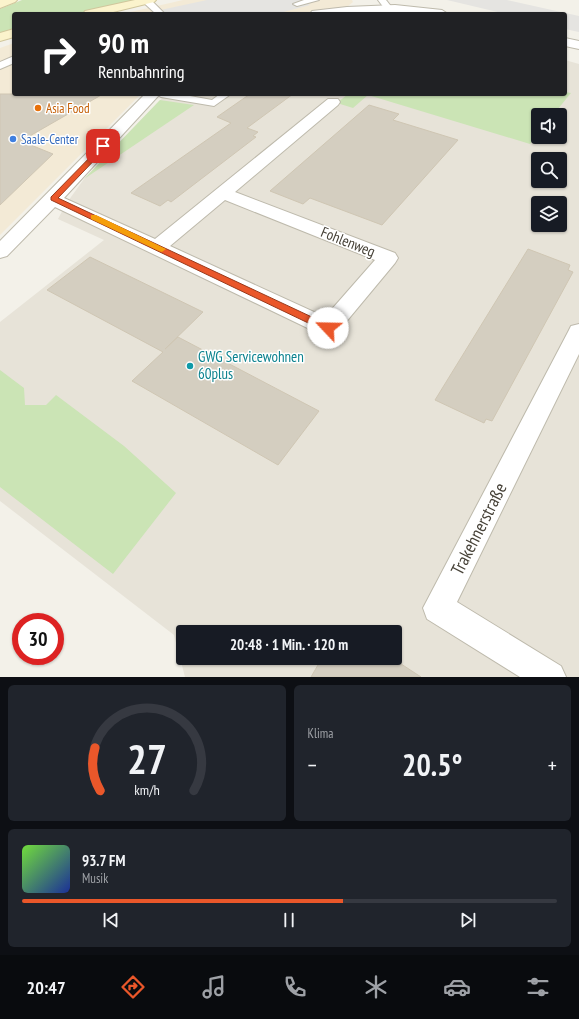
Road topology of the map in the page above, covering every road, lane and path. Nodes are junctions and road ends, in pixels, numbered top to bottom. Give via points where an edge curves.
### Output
1 (11, 0) edge
2 (148, 0) edge
3 (315, 0) edge
4 (382, 0) edge
5 (0, 4) edge
6 (297, 4) dead end
7 (390, 10) junction
8 (97, 12) edge
9 (159, 12) edge
10 (347, 12) edge
11 (416, 12) edge
12 (12, 34) edge
13 (0, 37) edge
14 (567, 42) edge
15 (579, 45) edge
16 (12, 60) edge
17 (0, 66) edge
18 (151, 96) edge
19 (173, 96) edge
20 (223, 96) edge
21 (334, 102) dead end
22 (223, 193) junction
23 (53, 199) junction
24 (157, 247) junction
25 (0, 252) edge
26 (579, 332) edge
27 (550, 677) edge

1 - 5 main road
2 - 8 main road
2 - 9 lane
3 - 6 lane
4 - 7 lane
7 - 10 street
7 - 11 street
12 - 13 main road
14 - 15 street
16 - 17 lane
18 - 23 street
19 - 20 lane via 214,103
21 - 22 street
22 - 24 street
22 - 24 street, Fohlenweg via 388,258 328,328
23 - 24 street, Fohlenweg
23 - 25 street
26 - 27 street, Trakehnerstraße via 438,608

